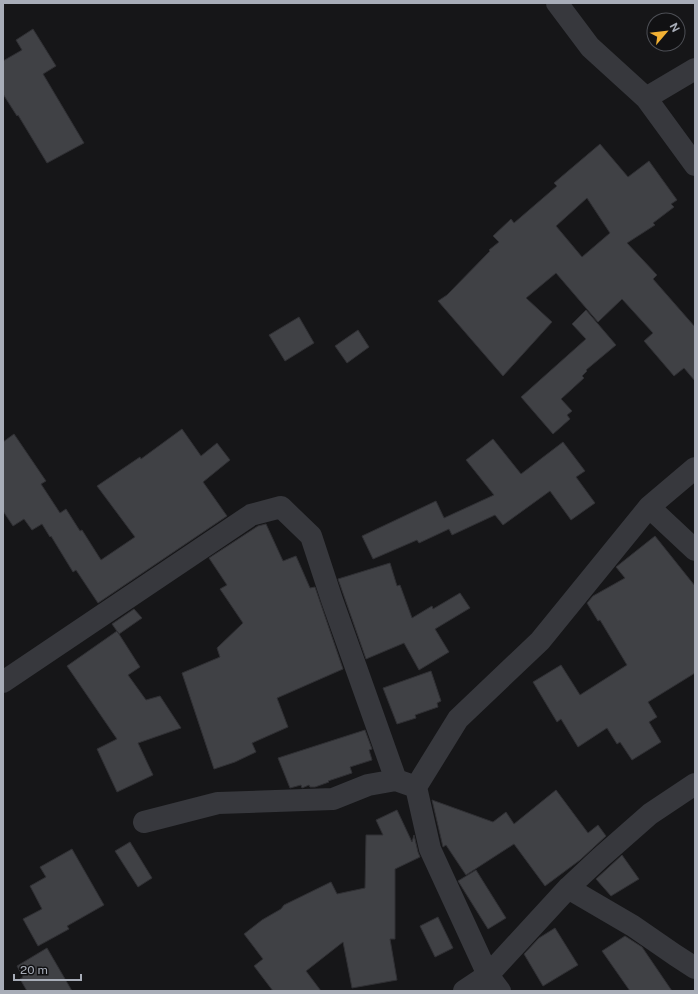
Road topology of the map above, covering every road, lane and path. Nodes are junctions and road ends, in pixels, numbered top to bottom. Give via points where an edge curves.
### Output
1 (557, 3) edge
2 (695, 69) edge
3 (646, 98) junction
4 (695, 165) edge
5 (695, 468) edge
6 (649, 507) junction
7 (695, 550) edge
8 (3, 682) edge
9 (406, 783) junction
10 (695, 784) edge
11 (144, 822) dead end
12 (568, 888) junction
13 (695, 968) edge
14 (494, 983) edge
15 (464, 991) edge

1 - 3 street via 590,47
2 - 3 street
3 - 4 street
5 - 6 street
6 - 7 street
6 - 9 street via 540,641 458,719 433,761
8 - 9 street via 252,515 281,507 311,536 332,600
9 - 11 street via 368,785 333,799 218,803
9 - 14 street via 430,850
10 - 12 street via 650,814
12 - 13 street via 633,926
12 - 14 street
14 - 15 street

